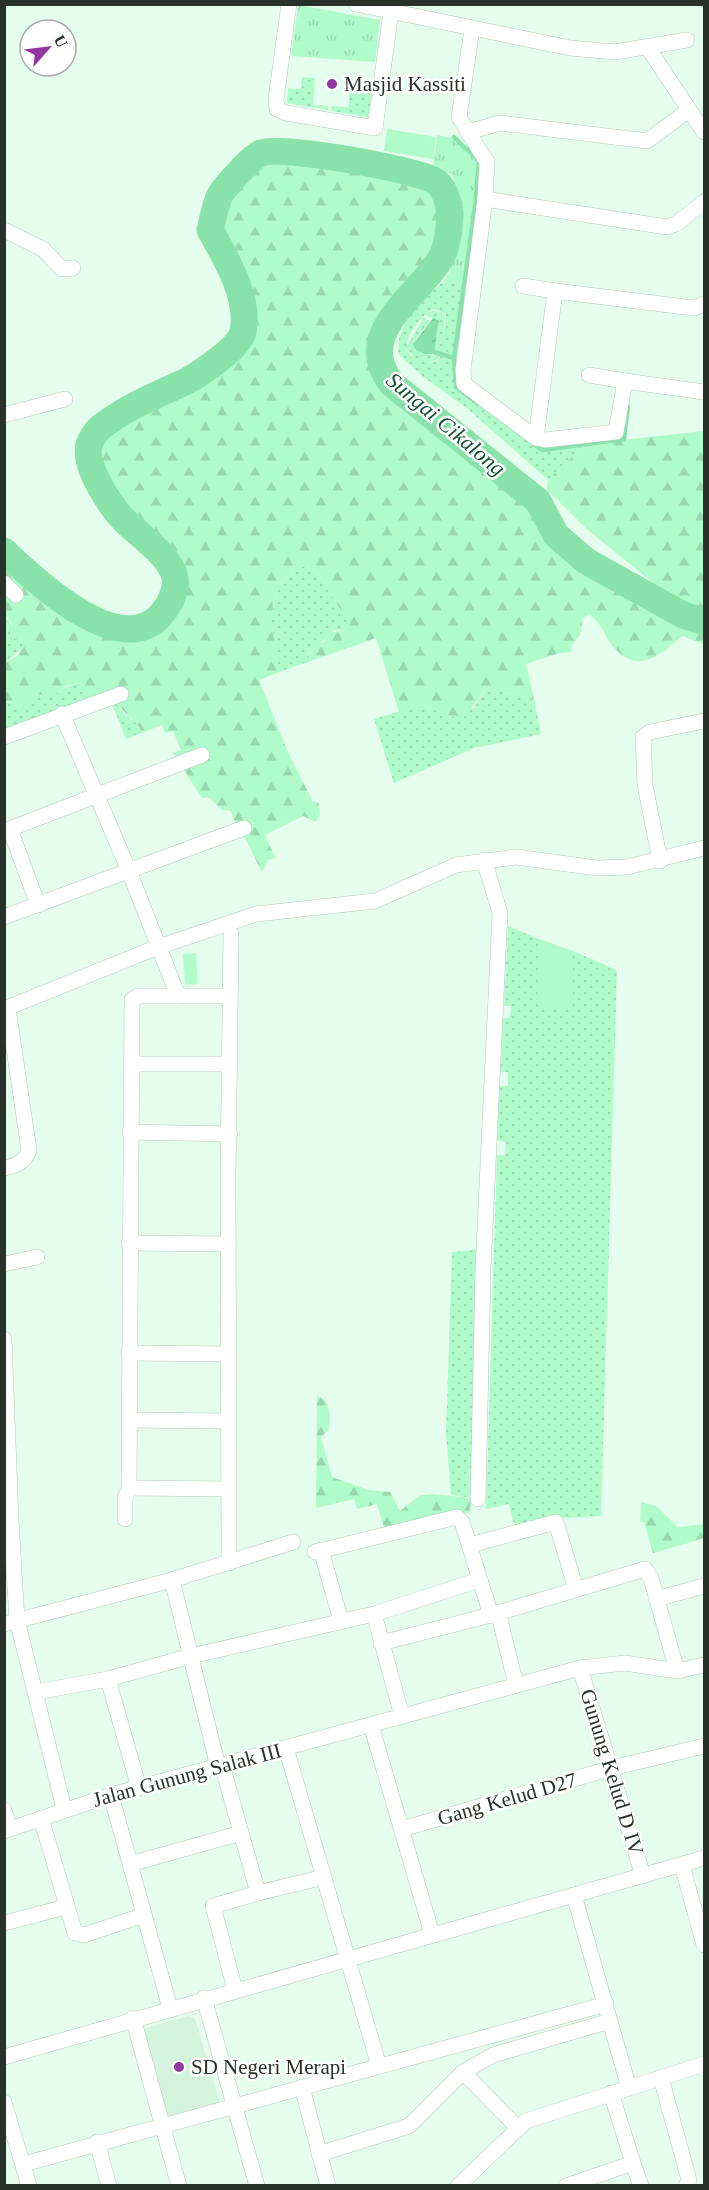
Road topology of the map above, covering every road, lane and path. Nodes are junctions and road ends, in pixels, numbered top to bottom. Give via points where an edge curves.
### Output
1 (289, 4) edge
2 (356, 4) edge
3 (391, 12) junction
4 (472, 28) junction
5 (687, 40) dead end
6 (648, 48) junction
7 (689, 110) junction
8 (468, 132) junction
9 (705, 132) edge
10 (485, 199) junction
11 (705, 202) edge
12 (4, 230) edge
13 (73, 267) dead end
14 (523, 286) dead end
15 (555, 291) junction
16 (705, 304) edge
17 (589, 375) dead end
18 (625, 381) junction
19 (705, 392) edge
20 (65, 399) dead end
21 (4, 415) edge
22 (536, 438) junction
23 (4, 583) edge
24 (16, 595) dead end
25 (121, 694) dead end
26 (62, 714) junction
27 (705, 721) edge
28 (4, 736) edge
29 (202, 755) dead end
30 (99, 797) junction
31 (244, 828) dead end
32 (7, 830) edge
33 (705, 848) edge
34 (484, 860) junction
35 (660, 861) junction
36 (129, 871) junction
37 (38, 905) junction
38 (4, 917) edge
39 (231, 934) dead end
40 (158, 947) junction
41 (178, 996) junction
42 (230, 996) junction
43 (6, 1008) edge
44 (132, 1064) junction
45 (230, 1064) junction
46 (130, 1132) junction
47 (230, 1134) junction
48 (4, 1168) edge
49 (129, 1243) junction
50 (228, 1244) junction
51 (37, 1257) dead end
52 (4, 1264) edge
53 (4, 1339) edge
54 (129, 1353) junction
55 (228, 1354) junction
56 (5, 1355) edge
57 (129, 1420) junction
58 (228, 1421) junction
59 (7, 1437) edge
60 (129, 1488) junction
61 (228, 1489) junction
62 (478, 1499) dead end
63 (125, 1519) dead end
64 (8, 1522) edge
65 (293, 1542) dead end
66 (470, 1545) junction
67 (229, 1563) junction
68 (172, 1580) junction
69 (480, 1580) junction
70 (705, 1586) edge
71 (576, 1589) junction
72 (656, 1599) junction
73 (374, 1614) junction
74 (495, 1614) junction
75 (11, 1622) edge
76 (341, 1622) junction
77 (381, 1643) junction
78 (191, 1656) junction
79 (705, 1665) edge
80 (580, 1668) junction
81 (677, 1671) junction
82 (108, 1679) junction
83 (516, 1685) junction
84 (36, 1692) junction
85 (402, 1716) junction
86 (371, 1725) junction
87 (705, 1746) edge
88 (286, 1748) junction
89 (220, 1766) junction
90 (612, 1768) junction
91 (139, 1788) junction
92 (111, 1795) junction
93 (64, 1809) junction
94 (4, 1810) edge
95 (41, 1818) junction
96 (402, 1829) junction
97 (7, 1830) edge
98 (241, 1833) junction
99 (705, 1858) edge
100 (130, 1864) junction
101 (682, 1864) junction
102 (643, 1876) junction
103 (324, 1877) junction
104 (258, 1893) junction
105 (574, 1895) junction
106 (66, 1907) junction
107 (144, 1915) junction
108 (4, 1923) edge
109 (432, 1934) junction
110 (705, 1945) edge
111 (348, 1958) junction
112 (235, 1990) junction
113 (204, 1998) junction
114 (606, 2004) junction
115 (170, 2008) junction
116 (133, 2018) junction
117 (610, 2020) junction
118 (4, 2057) edge
119 (705, 2064) edge
120 (379, 2066) junction
121 (462, 2072) junction
122 (661, 2078) junction
123 (302, 2086) junction
124 (629, 2088) junction
125 (611, 2093) junction
126 (4, 2102) edge
127 (234, 2105) junction
128 (161, 2125) junction
129 (517, 2127) junction
130 (97, 2142) junction
131 (320, 2154) junction
132 (633, 2163) junction
133 (24, 2164) junction
134 (576, 2184) edge
135 (29, 2186) edge
136 (109, 2186) edge
137 (179, 2186) edge
138 (257, 2186) edge
139 (328, 2186) edge
140 (458, 2186) edge
141 (641, 2186) edge
142 (686, 2186) edge

1 - 3 street via 277,109 375,128
2 - 3 street
3 - 4 street
4 - 6 street via 570,48 615,52
4 - 8 street via 459,117
5 - 6 street
6 - 7 street
7 - 8 street via 647,141 500,123
7 - 9 street
8 - 10 street via 487,162
10 - 11 street via 667,227
10 - 22 street via 463,381
12 - 13 street via 43,249 63,269
14 - 15 street
15 - 16 street via 694,308
15 - 22 street
17 - 18 street
18 - 19 street
18 - 22 street via 616,432
20 - 21 street
23 - 24 street
25 - 26 street
26 - 28 street
26 - 30 street
27 - 35 street via 650,732 643,737 645,785
29 - 30 street
30 - 32 street
30 - 36 street
31 - 36 street
32 - 37 street
33 - 35 street
34 - 35 street via 516,857 597,868
34 - 40 street via 456,865 375,901 256,914
34 - 62 street via 500,912 483,1269
36 - 37 street
36 - 40 street
37 - 38 street
39 - 42 street
40 - 41 street
40 - 43 street
41 - 42 street
41 - 44 street via 134,998
42 - 45 street
43 - 48 street via 29,1150 17,1165
44 - 45 street
44 - 46 street
45 - 47 street
46 - 47 street
46 - 49 street
47 - 50 street
49 - 50 street
49 - 54 street
50 - 55 street
51 - 52 street
53 - 56 street
54 - 55 street
54 - 57 street
55 - 58 street
56 - 59 street
57 - 58 street
57 - 60 street
58 - 61 street
59 - 64 street
60 - 61 street
60 - 63 street
61 - 67 street
64 - 75 street
65 - 67 street
66 - 69 street
66 - 71 street via 556,1522
66 - 76 street via 458,1517 318,1551
67 - 68 street
68 - 75 street
68 - 78 street
69 - 73 street
69 - 74 street
70 - 72 street
71 - 72 street via 645,1569
71 - 74 street
72 - 81 street
73 - 76 street
73 - 77 street
74 - 77 street
74 - 83 street
75 - 84 street
76 - 78 street
77 - 85 street
78 - 82 street
78 - 89 street
79 - 81 street
80 - 81 street, Jalan Gunung Salak III via 625,1663
80 - 83 street, Jalan Gunung Salak III
80 - 90 street, Gunung Kelud D IV
82 - 84 street
82 - 91 street
83 - 85 street, Jalan Gunung Salak III
84 - 93 street
85 - 86 street, Jalan Gunung Salak III
86 - 88 street, Jalan Gunung Salak III
86 - 96 street
87 - 90 street, Gang Kelud D27
88 - 89 street, Jalan Gunung Salak III
88 - 103 street
89 - 91 street, Jalan Gunung Salak III
89 - 98 street
90 - 96 street, Gang Kelud D27
90 - 102 street, Gunung Kelud D IV
91 - 92 street, Jalan Gunung Salak III
92 - 93 street, Jalan Gunung Salak III
92 - 100 street
93 - 95 street, Jalan Gunung Salak III
94 - 97 street
95 - 97 street, Jalan Gunung Salak III
95 - 106 street
96 - 109 street
98 - 100 street
98 - 104 street
99 - 101 street
100 - 107 street
101 - 102 street
101 - 110 street
102 - 105 street
103 - 104 street
103 - 111 street
104 - 112 street via 213,1906
105 - 109 street
105 - 114 street
106 - 107 street via 72,1930 78,1935
106 - 108 street
107 - 115 street
109 - 111 street
111 - 112 street
111 - 120 street
112 - 113 street
113 - 115 street
113 - 127 street
114 - 117 street
114 - 120 street
115 - 116 street
116 - 118 street
116 - 128 street
117 - 121 street via 493,2055
117 - 124 street
119 - 122 street
120 - 123 street
121 - 129 street
121 - 131 street via 410,2126
122 - 124 street
122 - 142 street via 689,2180
123 - 127 street
123 - 131 street
124 - 125 street
125 - 129 street
125 - 132 street
126 - 133 street
127 - 128 street
127 - 138 street
128 - 130 street
128 - 137 street
129 - 140 street
130 - 133 street
130 - 136 street
131 - 139 street
132 - 134 street
132 - 141 street
133 - 135 street

